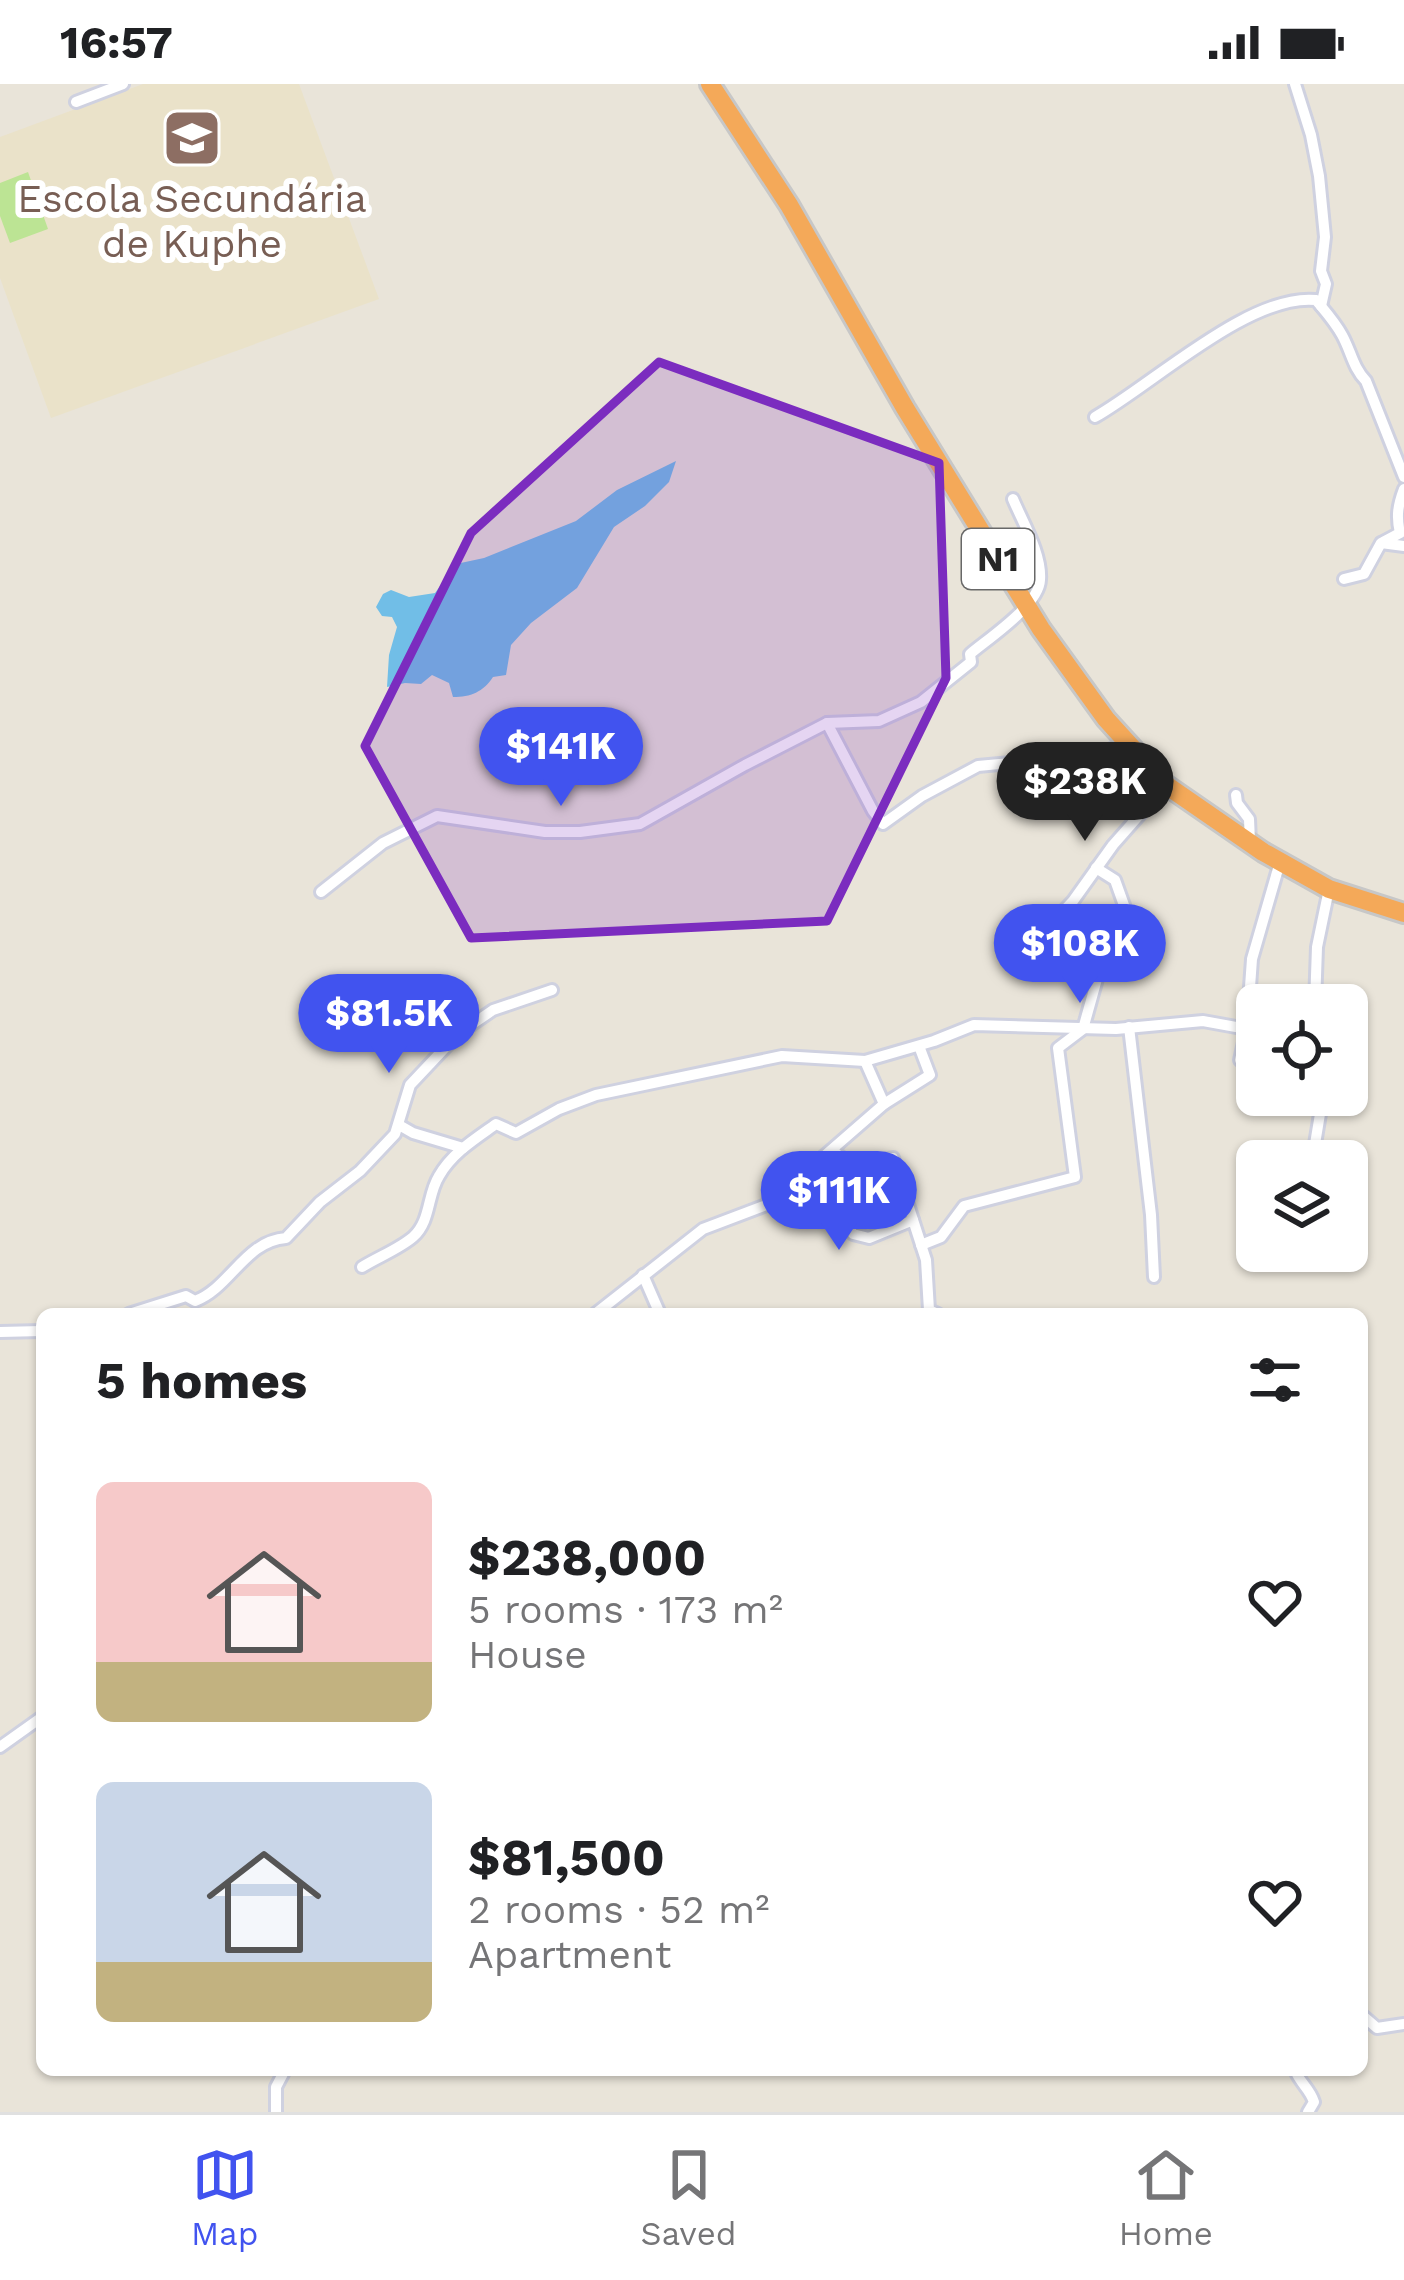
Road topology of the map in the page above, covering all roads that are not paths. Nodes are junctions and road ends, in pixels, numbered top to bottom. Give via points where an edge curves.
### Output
1 (123, 84) edge
2 (710, 84) edge
3 (1295, 84) edge
4 (76, 102) dead end
5 (1321, 306) junction
6 (1095, 417) dead end
7 (1404, 477) edge
8 (1404, 489) edge
9 (1013, 500) dead end
10 (1381, 543) junction
11 (1404, 546) edge
12 (1344, 579) dead end
13 (1027, 606) junction
14 (827, 723) junction
15 (1127, 742) junction
16 (1166, 785) junction
17 (1236, 795) dead end
18 (1250, 843) junction
19 (1280, 862) junction
20 (1096, 868) junction
21 (1329, 889) junction
22 (321, 892) dead end
23 (1404, 913) edge
24 (1041, 935) dead end
25 (1250, 984) edge
26 (1316, 984) edge
27 (552, 990) dead end
28 (1236, 1027) edge
29 (1130, 1028) junction
30 (1082, 1029) junction
31 (920, 1046) junction
32 (865, 1061) junction
33 (884, 1104) junction
34 (398, 1125) junction
35 (464, 1148) junction
36 (833, 1150) junction
37 (813, 1166) junction
38 (913, 1220) junction
39 (921, 1245) junction
40 (362, 1267) dead end
41 (643, 1275) junction
42 (1154, 1277) dead end
43 (148, 1308) edge
44 (602, 1308) edge
45 (658, 1308) edge
46 (929, 1308) edge
47 (36, 1331) edge
48 (0, 1332) edge
49 (36, 1721) edge
50 (0, 1747) edge
51 (1368, 2020) edge
52 (1404, 2024) edge
53 (282, 2076) edge
54 (1297, 2076) edge
55 (276, 2112) edge
56 (1308, 2112) edge

1 - 4 street
2 - 13 highway, N1
3 - 5 street via 1319,176
5 - 6 street via 1308,298 1268,309 1210,338
5 - 7 street via 1366,381
8 - 10 street via 1400,532
9 - 13 street via 1041,584
10 - 11 street
10 - 12 street via 1364,574
13 - 14 street via 921,702 879,721
13 - 15 highway, N1
14 - 15 street via 884,824 978,766 1098,755
14 - 22 street via 640,824 544,832 437,816 382,843
15 - 16 highway, N1
16 - 18 highway, N1
16 - 20 street
17 - 18 street
18 - 19 highway, N1
19 - 21 highway, N1
19 - 25 street
20 - 24 street
20 - 30 street via 1114,880 1125,908
21 - 23 highway, N1
21 - 26 street
27 - 34 street via 493,1010 458,1034 410,1085
28 - 29 street via 1203,1021
29 - 30 street
29 - 42 street
30 - 31 street via 974,1025
30 - 39 street via 1058,1048 1075,1178 964,1206 941,1237
31 - 32 street
31 - 33 street via 930,1075
32 - 33 street
32 - 35 street via 782,1056 596,1095 516,1133 496,1124
33 - 36 street
34 - 35 street
34 - 43 street via 286,1238 254,1251 207,1297
35 - 40 street via 435,1180 431,1206 411,1239
36 - 37 street
36 - 38 street via 857,1166 892,1158
37 - 38 street via 854,1234 869,1238
37 - 41 street via 769,1204 703,1229
38 - 39 street
39 - 46 street
41 - 44 street
41 - 45 street
47 - 48 street
49 - 50 street
51 - 52 street via 1377,2028
53 - 55 street
54 - 56 street via 1311,2092

